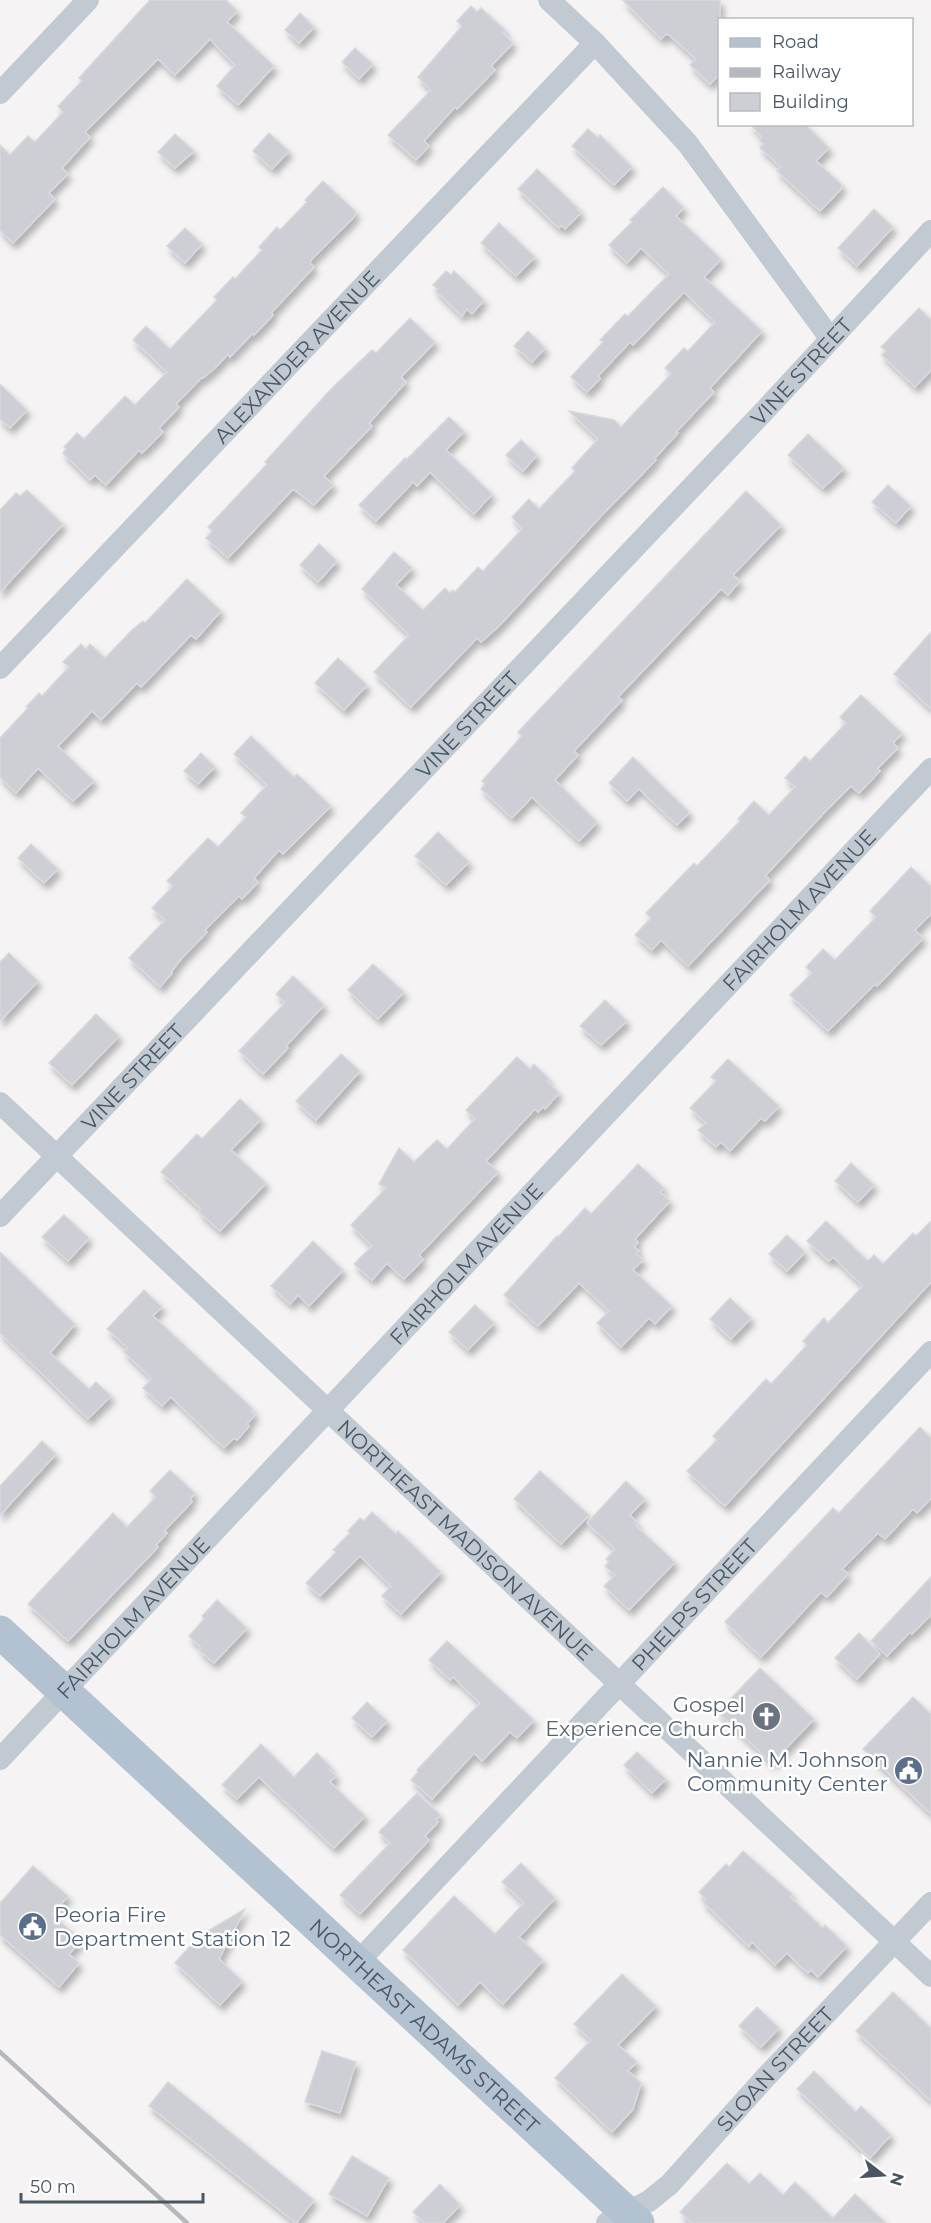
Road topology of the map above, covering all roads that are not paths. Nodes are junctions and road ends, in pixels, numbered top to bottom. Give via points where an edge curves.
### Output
1 (88, 0) edge
2 (549, 0) edge
3 (595, 43) junction
4 (0, 93) edge
5 (931, 231) edge
6 (830, 338) junction
7 (0, 668) edge
8 (931, 769) edge
9 (0, 1103) edge
10 (56, 1155) junction
11 (0, 1216) edge
12 (931, 1352) edge
13 (328, 1411) junction
14 (0, 1632) edge
15 (620, 1683) junction
16 (64, 1690) junction
17 (0, 1759) edge
18 (931, 1903) edge
19 (894, 1941) junction
20 (357, 1962) junction
21 (931, 1976) edge
22 (624, 2220) edge

1 - 4 street
2 - 3 street
3 - 6 street via 688,144
3 - 7 street, ALEXANDER AVENUE
5 - 6 street, VINE STREET
6 - 10 street, VINE STREET
8 - 13 street, FAIRHOLM AVENUE
9 - 10 street, NORTHEAST MADISON AVENUE
10 - 11 street, VINE STREET
10 - 13 street, NORTHEAST MADISON AVENUE
12 - 15 street, PHELPS STREET
13 - 15 street, NORTHEAST MADISON AVENUE
13 - 16 street, FAIRHOLM AVENUE
14 - 16 main road, NORTHEAST ADAMS STREET
15 - 19 street, NORTHEAST MADISON AVENUE
15 - 20 street, PHELPS STREET
16 - 17 street, FAIRHOLM AVENUE
16 - 20 main road, NORTHEAST ADAMS STREET
18 - 19 street, SLOAN STREET
19 - 21 street, NORTHEAST MADISON AVENUE
19 - 22 street, SLOAN STREET via 670,2184
20 - 22 main road, NORTHEAST ADAMS STREET

